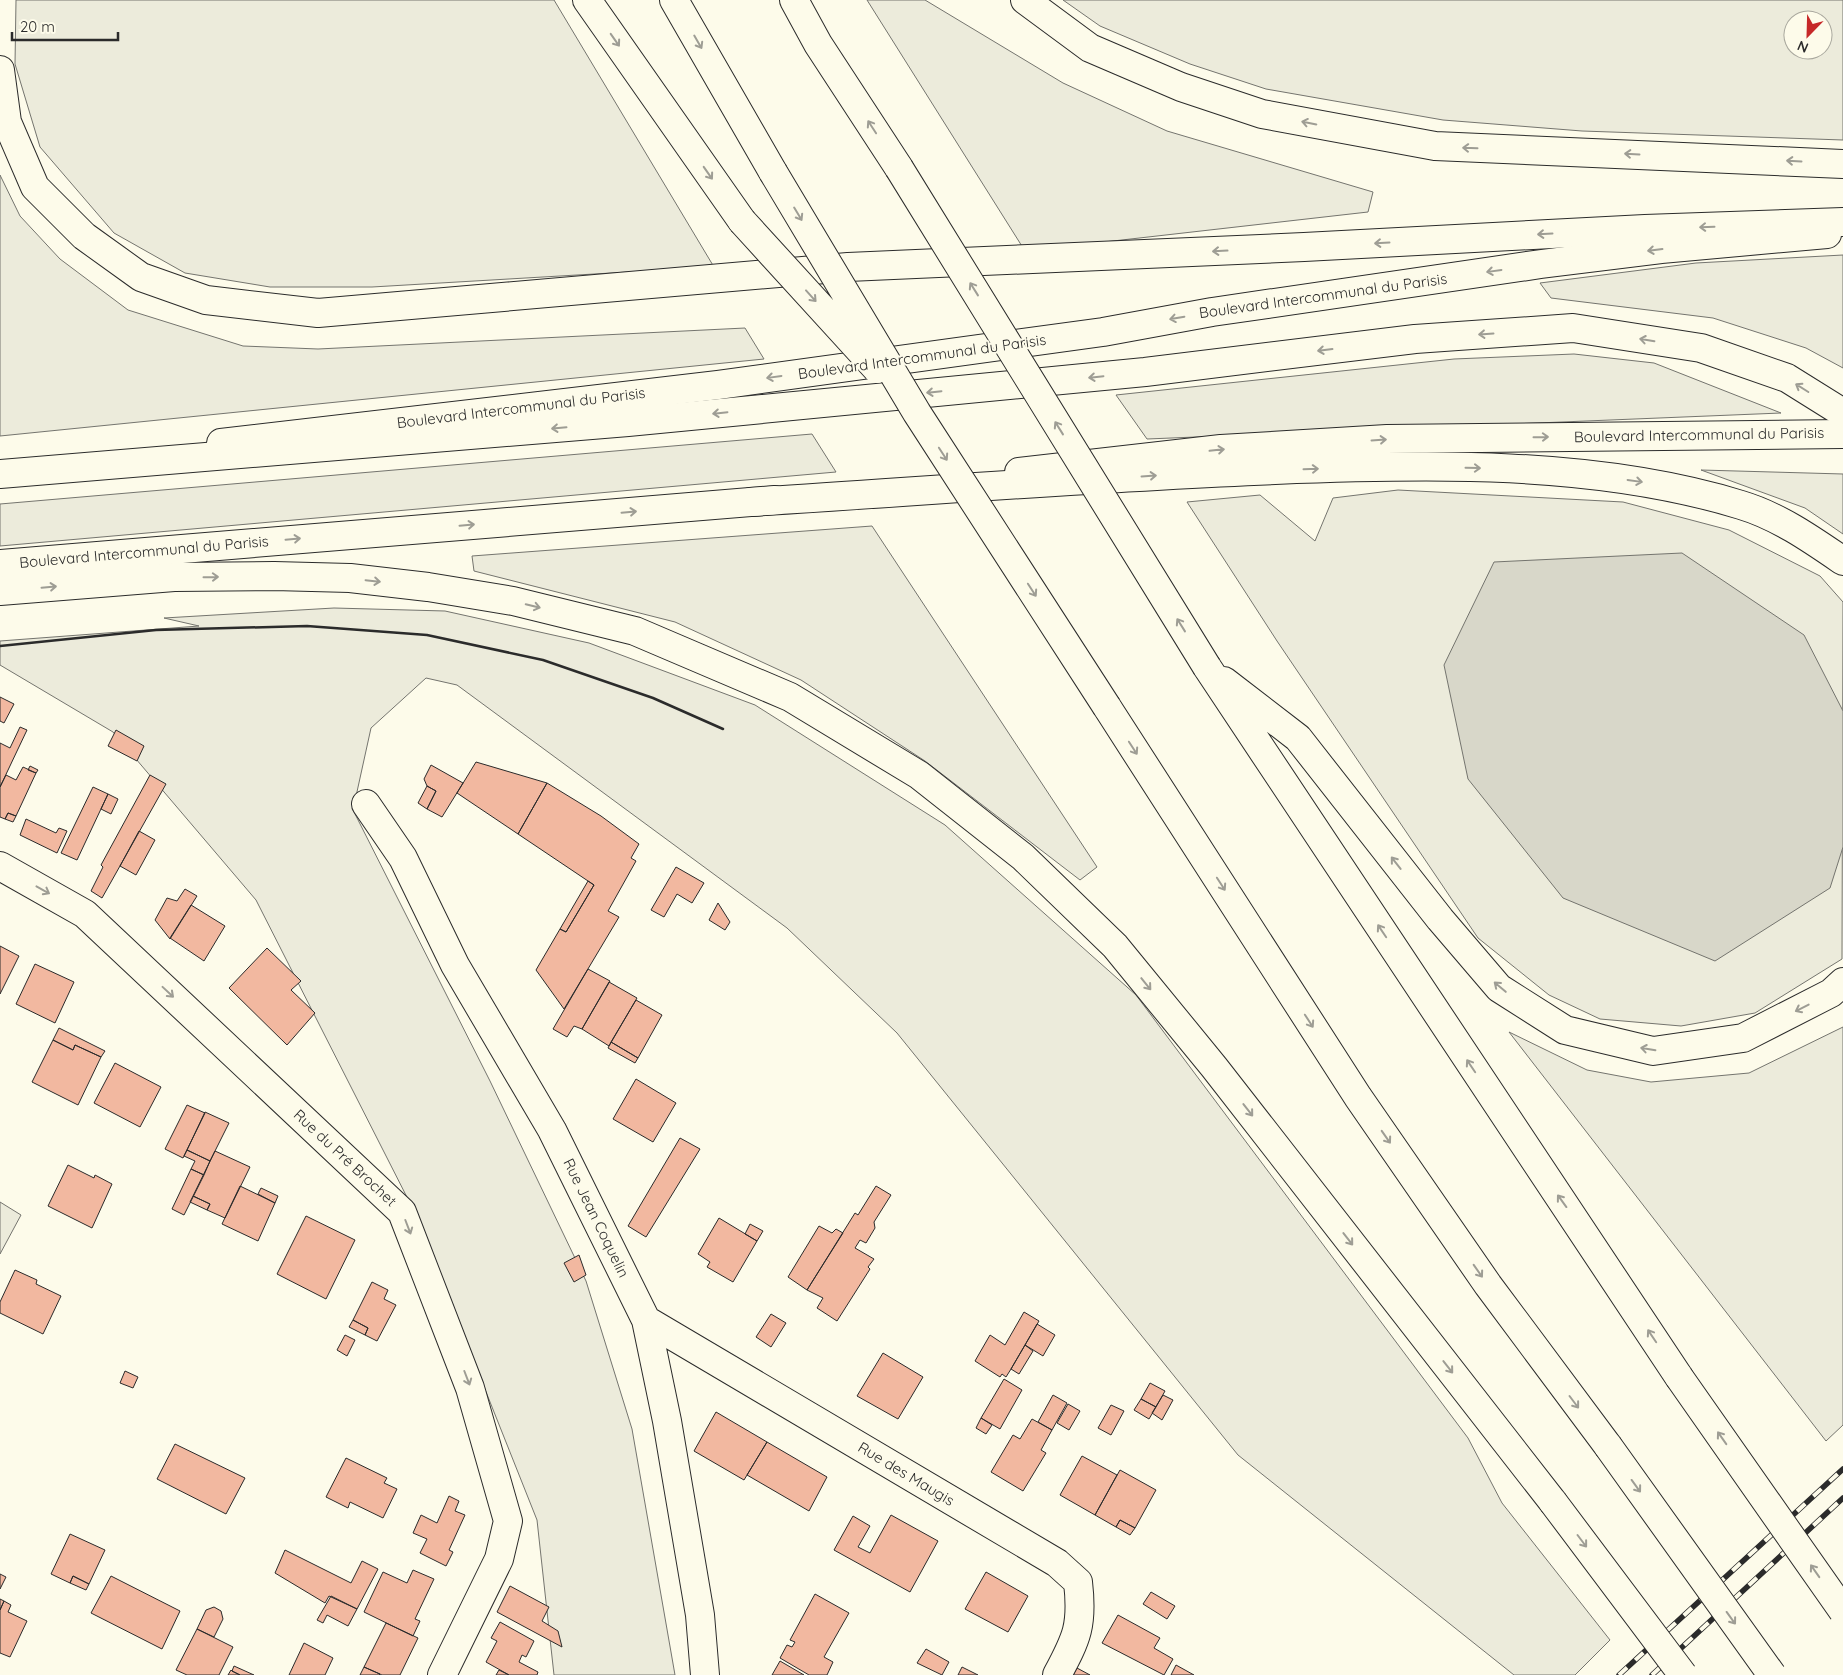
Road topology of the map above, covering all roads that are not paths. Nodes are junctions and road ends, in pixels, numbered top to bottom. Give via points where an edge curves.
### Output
1 (587, 0) edge
2 (674, 0) edge
3 (794, 0) edge
4 (1025, 0) edge
5 (0, 70) edge
6 (1843, 164) edge
7 (1843, 222) edge
8 (1843, 233) edge
9 (917, 413) junction
10 (1843, 413) edge
11 (1843, 434) edge
12 (0, 469) edge
13 (0, 474) edge
14 (751, 502) junction
15 (1843, 561) edge
16 (0, 564) edge
17 (0, 591) edge
18 (1207, 667) junction
19 (366, 804) dead end
20 (0, 866) edge
21 (1843, 982) edge
22 (646, 1320) junction
23 (1843, 1611) edge
24 (442, 1675) edge
25 (706, 1675) edge
26 (1057, 1675) edge
27 (1683, 1675) edge
28 (1772, 1675) edge

1 -> 9 main road, bridge via 742,221
2 -> 9 main road, bridge
18 -> 3 main road, bridge via 899,168 818,44
6 -> 4 main road via 1435,146 1262,114 1181,86 1090,48
7 -> 5 main road via 848,267 318,313 206,300 142,277 84,236 35,187 7,122
8 -> 12 main road, Boulevard Intercommunal du Parisis via 1662,249 1541,264 1212,312 1102,332 718,385
9 -> 28 main road, bridge via 1358,1097 1488,1285
10 -> 13 main road via 1787,378 1700,348 1573,328 1415,339 1145,372 628,422
14 -> 11 main road, Boulevard Intercommunal du Parisis via 1221,449 1387,439
14 -> 15 main road via 1184,474 1372,466 1513,469 1638,480 1743,505 1800,531
16 -> 14 main road, Boulevard Intercommunal du Parisis
17 -> 27 main road, bridge via 174,577 274,576 350,578 513,601 635,631 790,697 919,775 1023,857 1115,946 1214,1067 1553,1502
21 -> 18 main road via 1831,993 1743,1038 1653,1051 1565,1030 1499,988 1440,919 1298,738
23 -> 18 main road, bridge via 1679,1377
19 - 22 main road, Rue Jean Coquelin via 403,858 455,965 552,1130
20 -> 24 main road, Rue du Pré Brochet via 85,914 402,1212 470,1388 508,1521 499,1559
22 - 25 main road, Rue Jean Coquelin via 698,1606
22 - 26 main road, Rue des Maugis via 1057,1563 1078,1582 1081,1612 1075,1642

